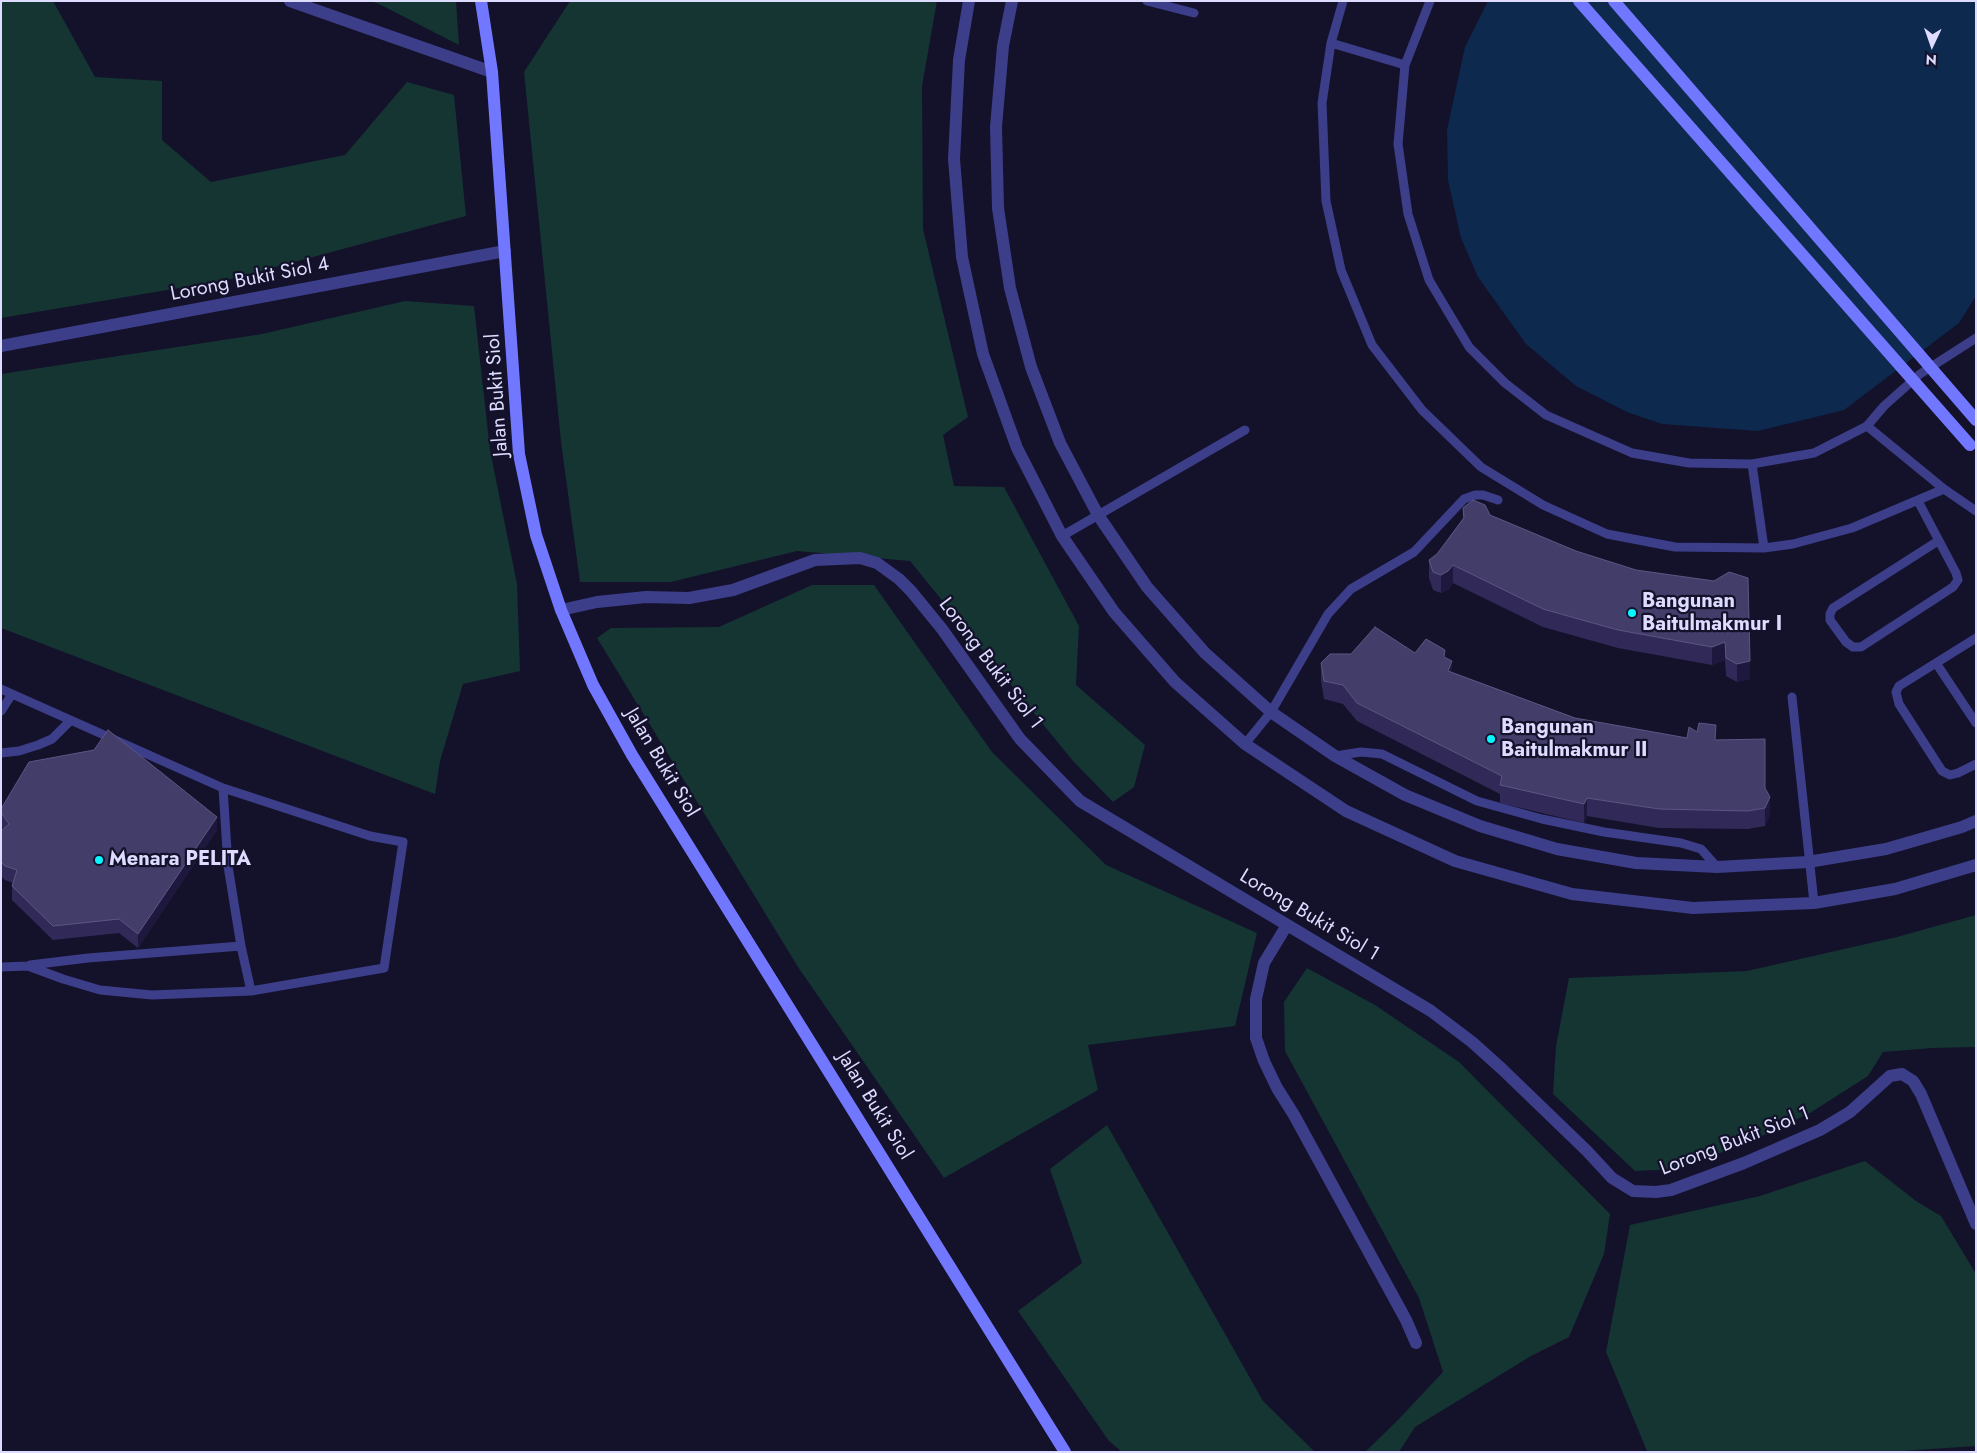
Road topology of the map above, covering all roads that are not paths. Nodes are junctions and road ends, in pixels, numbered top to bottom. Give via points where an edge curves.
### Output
1 (290, 1) edge
2 (481, 1) edge
3 (969, 1) edge
4 (1012, 1) edge
5 (1147, 1) edge
6 (1343, 1) edge
7 (1430, 1) edge
8 (1579, 1) edge
9 (1614, 1) edge
10 (1194, 14) dead end
11 (1331, 43) junction
12 (1405, 64) junction
13 (492, 72) junction
14 (506, 251) junction
15 (1976, 338) edge
16 (1, 346) edge
17 (1976, 420) edge
18 (1867, 426) junction
19 (1246, 430) dead end
20 (1973, 450) edge
21 (1752, 464) junction
22 (1944, 489) junction
23 (1498, 500) dead end
24 (1918, 501) junction
25 (1976, 511) edge
26 (1098, 515) junction
27 (1062, 536) junction
28 (1938, 541) junction
29 (1764, 548) junction
30 (561, 610) junction
31 (1976, 638) edge
32 (1936, 663) junction
33 (1, 689) edge
34 (12, 694) junction
35 (1792, 697) dead end
36 (1, 711) edge
37 (1271, 712) junction
38 (70, 721) junction
39 (1976, 723) edge
40 (1245, 744) junction
41 (1, 753) edge
42 (1335, 756) junction
43 (1976, 764) edge
44 (223, 788) junction
45 (1976, 821) edge
46 (1808, 862) junction
47 (1976, 865) edge
48 (1717, 867) junction
49 (1814, 903) junction
50 (1287, 924) junction
51 (241, 946) junction
52 (28, 966) junction
53 (1, 967) edge
54 (250, 990) junction
55 (1976, 1224) edge
56 (1416, 1343) dead end
57 (1065, 1452) edge

1 - 13 street
2 - 13 street, Jalan Bukit Siol
3 - 27 street via 959,60 954,159 962,258 983,354 1016,448
4 - 26 street via 1003,46 996,127 998,208 1010,288 1031,367 1060,443
5 - 10 lane
6 - 11 lane
7 - 12 lane
8 - 20 street, bridge
9 - 17 street, bridge
11 - 12 lane
11 - 29 lane via 1322,103 1326,201 1341,270 1372,345 1422,410 1480,468 1543,505 1607,534 1675,547
12 - 21 lane via 1398,144 1408,214 1429,280 1469,347 1505,383 1546,415 1632,453 1689,464
13 - 14 street, Jalan Bukit Siol
14 - 16 street, Lorong Bukit Siol 4
14 - 30 street, Jalan Bukit Siol via 520,454 536,535
15 - 18 lane via 1920,374
18 - 21 lane via 1814,453
18 - 22 lane
19 - 26 lane
21 - 29 lane
22 - 24 lane
22 - 25 lane
23 - 37 lane via 1483,495 1464,499 1414,552 1351,589 1328,614
24 - 28 lane
24 - 29 lane via 1852,528 1793,544
26 - 27 lane
26 - 37 street via 1147,587 1192,639
27 - 40 street via 1114,612 1175,682
28 - 28 lane via 1833,608 1830,620 1846,642 1860,647 1953,588 1958,580 1956,573
30 - 50 street, Lorong Bukit Siol 1 via 597,602 646,597 689,598 733,590 816,560 860,558 877,563 911,591 1020,739 1080,801
30 - 57 street, Jalan Bukit Siol via 593,685 632,755
31 - 32 lane
32 - 39 lane
32 - 43 lane via 1899,686 1896,692 1899,704 1942,771 1950,775
33 - 34 lane
34 - 36 lane
34 - 38 lane
35 - 46 lane
37 - 40 lane
37 - 42 street
38 - 41 lane via 38,746
38 - 44 lane
40 - 49 street via 1346,811 1456,861 1536,884 1572,894 1693,908
42 - 48 street via 1405,795 1505,834 1557,848 1636,862
42 - 48 lane via 1361,752 1382,754 1477,802 1604,832 1701,848
44 - 51 lane via 228,866
44 - 54 lane via 370,836 403,842 384,968
45 - 46 street via 1886,849
46 - 48 street
46 - 49 lane
47 - 49 street via 1895,889
50 - 55 street, Lorong Bukit Siol 1 via 1431,1011 1465,1037 1502,1069 1612,1178 1633,1190 1671,1190 1744,1163 1820,1130 1850,1112 1890,1076 1902,1074 1914,1080 1921,1094
50 - 56 street via 1264,963 1256,999 1256,1038 1278,1088
51 - 52 lane
51 - 54 lane
52 - 53 lane
52 - 54 lane via 100,990 152,995

